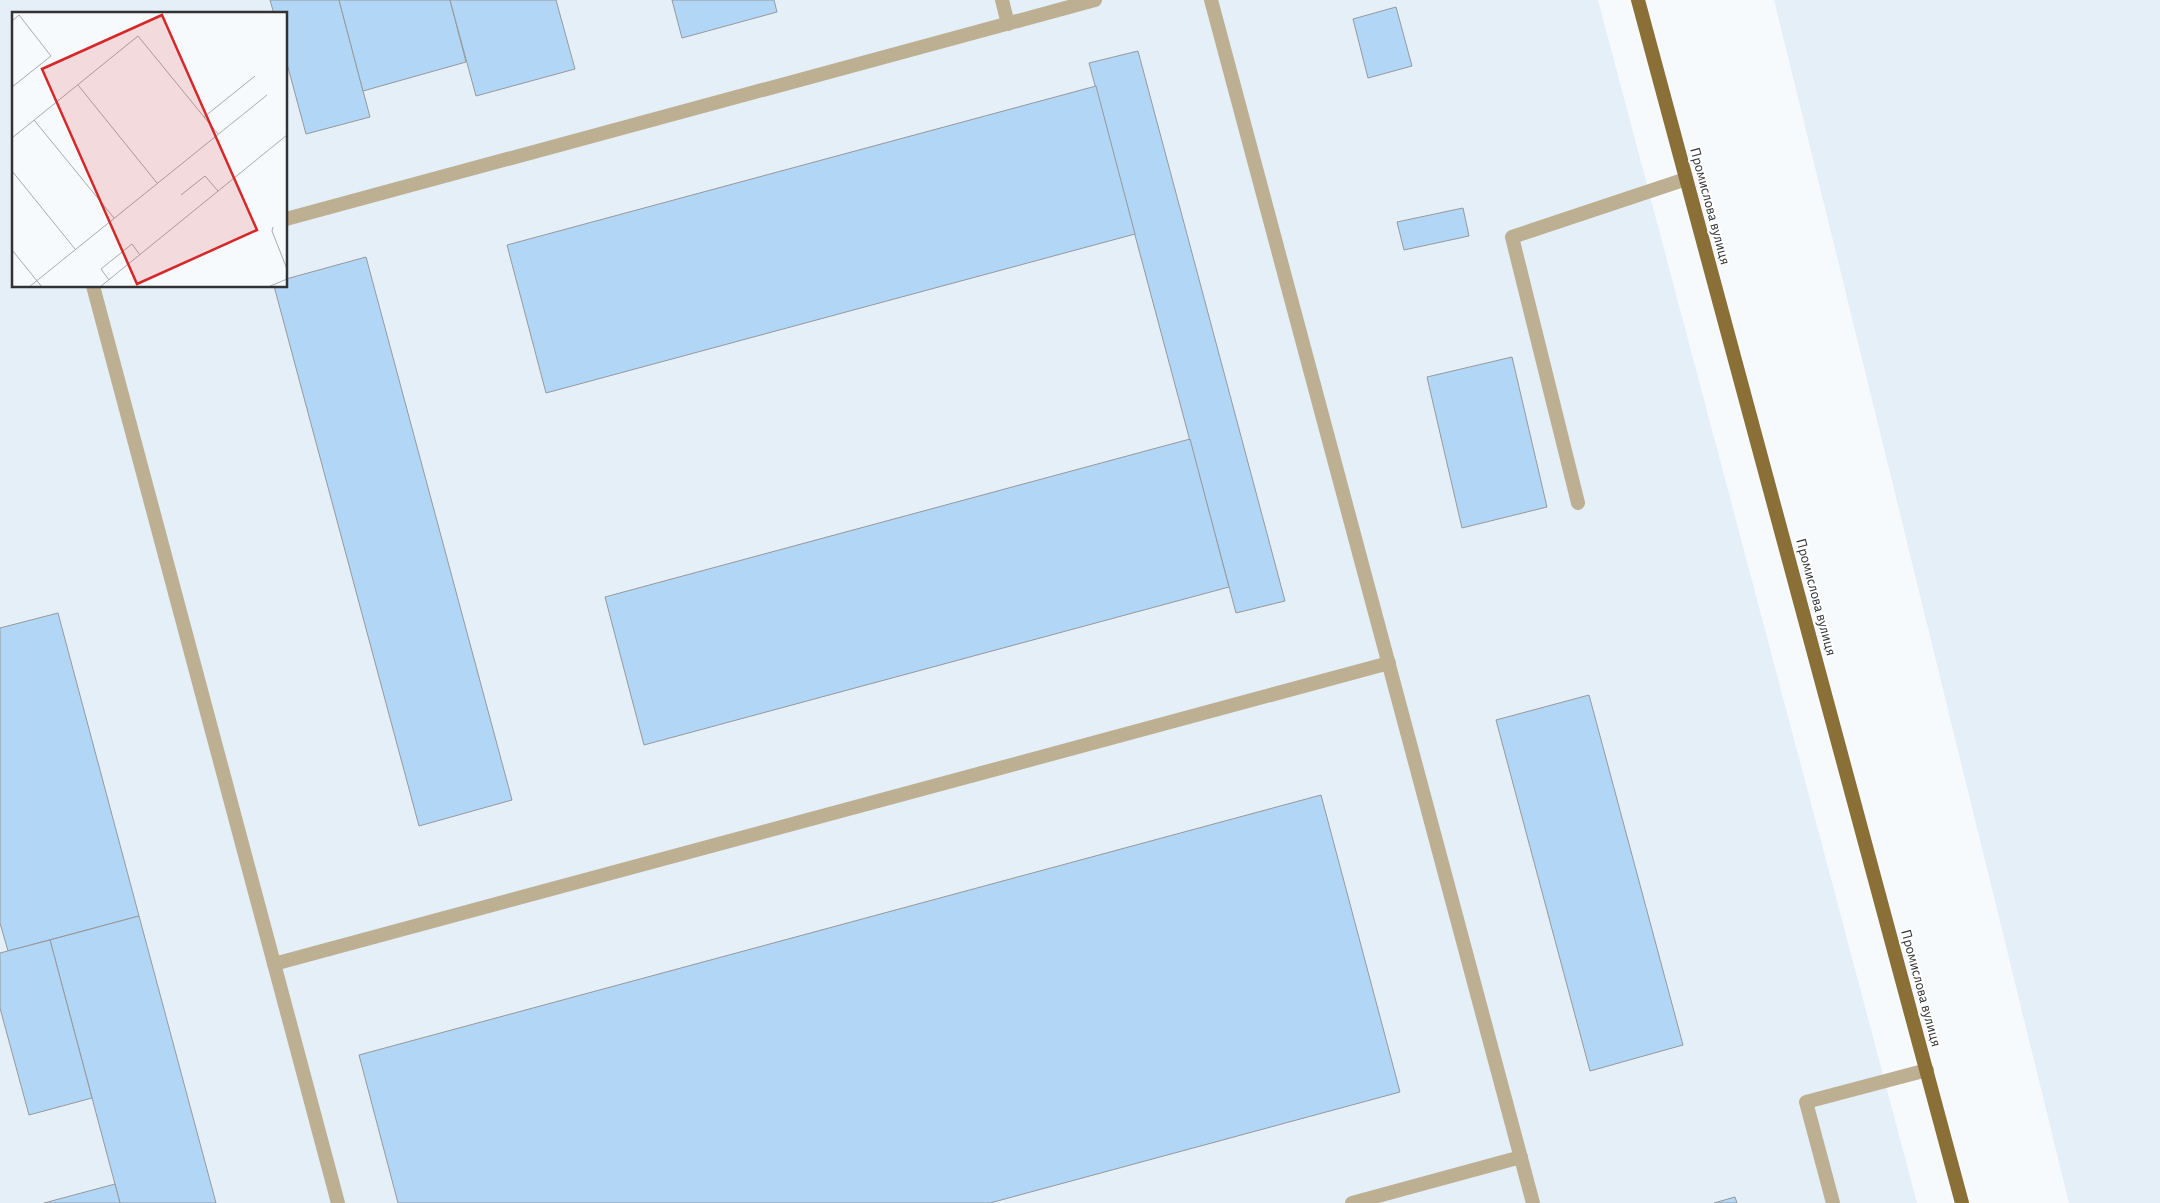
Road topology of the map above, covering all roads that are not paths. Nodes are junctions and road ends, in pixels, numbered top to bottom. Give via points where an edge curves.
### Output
1 (1002, 0) edge
2 (1095, 0) edge
3 (1211, 0) edge
4 (1638, 0) edge
5 (1008, 24) junction
6 (1686, 179) junction
7 (288, 218) edge
8 (94, 288) edge
9 (1578, 503) dead end
10 (1389, 663) junction
11 (274, 964) junction
12 (1926, 1070) junction
13 (1521, 1157) junction
14 (338, 1203) edge
15 (1352, 1203) edge
16 (1533, 1203) edge
17 (1833, 1203) edge
18 (1962, 1203) edge

1 - 5 lane
2 - 5 lane
3 - 10 lane
4 - 6 main road, Промислова вулиця
5 - 7 lane
6 - 9 lane via 1512,237
6 - 12 main road, Промислова вулиця
8 - 11 lane
10 - 11 lane
10 - 13 lane
11 - 14 lane
12 - 17 lane via 1806,1102
12 - 18 main road, Промислова вулиця
13 - 15 lane
13 - 16 lane

